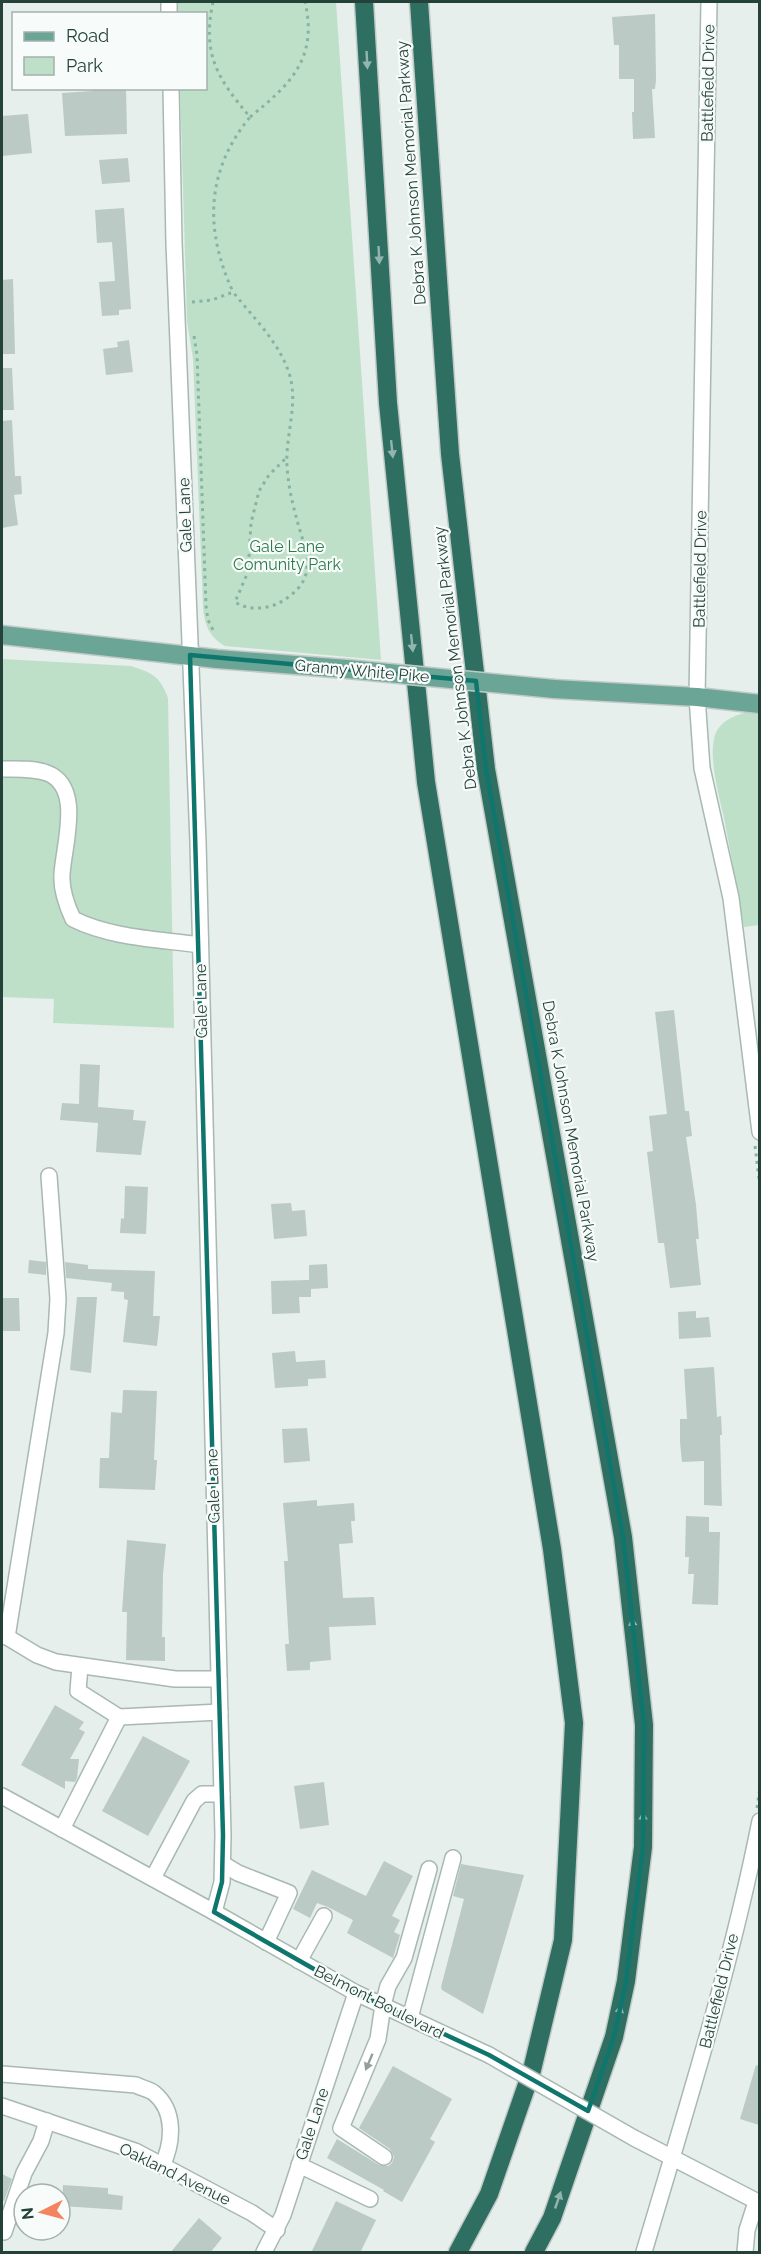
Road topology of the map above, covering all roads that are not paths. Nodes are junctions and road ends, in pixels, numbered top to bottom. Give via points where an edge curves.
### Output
1 (364, 2) edge
2 (419, 2) edge
3 (709, 2) edge
4 (171, 90) edge
5 (2, 635) edge
6 (190, 655) junction
7 (697, 697) junction
8 (759, 704) edge
9 (2, 769) edge
10 (200, 945) junction
11 (759, 1132) edge
12 (49, 1176) dead end
13 (4, 1636) edge
14 (80, 1666) junction
15 (219, 1679) junction
16 (220, 1712) junction
17 (119, 1717) junction
18 (222, 1794) junction
19 (2, 1796) edge
20 (759, 1821) edge
21 (62, 1828) junction
22 (453, 1858) dead end
23 (223, 1864) junction
24 (429, 1869) dead end
25 (153, 1878) junction
26 (214, 1912) junction
27 (324, 1916) dead end
28 (266, 1942) junction
29 (299, 1961) junction
30 (356, 1993) junction
31 (382, 2005) junction
32 (410, 2018) junction
33 (2, 2074) edge
34 (2, 2106) edge
35 (48, 2121) junction
36 (384, 2157) dead end
37 (672, 2158) junction
38 (299, 2165) junction
39 (162, 2166) junction
40 (370, 2199) dead end
41 (758, 2203) edge
42 (277, 2230) junction
43 (4, 2232) dead end
44 (264, 2253) edge
45 (458, 2253) edge
46 (534, 2253) edge
47 (644, 2253) edge
48 (745, 2253) edge

1 -> 45 highway via 388,403 426,782 552,1549 574,1723 562,1940 532,2070 489,2194
46 -> 2 highway, Debra K Johnson Memorial Parkway via 552,2218 614,2037 626,1981 642,1848 644,1725 623,1537 486,769 450,454
3 - 7 street, Battlefield Drive
4 - 6 street, Gale Lane
5 - 6 main road, Granny White Pike
6 - 7 main road, Granny White Pike, bridge via 554,689
6 - 10 street, Gale Lane
7 - 8 main road, Granny White Pike
7 - 11 street, Battlefield Drive via 702,768 731,898
9 - 10 street via 49,774 67,794 70,813 61,877 73,919 88,927 120,934
10 - 15 street, Gale Lane
12 - 13 street via 58,1289 56,1332
13 - 14 street via 37,1655
14 - 15 street via 175,1679
14 - 17 street via 78,1691
15 - 16 street, Gale Lane
16 - 17 street
16 - 18 street, Gale Lane
17 - 21 street
18 - 23 street, Gale Lane
18 - 25 street via 202,1794 194,1801
19 - 21 street, Belmont Boulevard
20 - 37 street, Battlefield Drive via 704,2047
21 - 25 street, Belmont Boulevard
22 - 32 street
23 - 26 street, Gale Lane
23 - 28 street via 290,1893
24 - 31 street via 404,1958
25 - 26 street, Belmont Boulevard
26 - 28 street, Belmont Boulevard
27 - 29 street
28 - 29 street, Belmont Boulevard
29 - 30 street, Belmont Boulevard
30 - 31 street, Belmont Boulevard
30 - 38 street, Gale Lane
31 - 32 street, Belmont Boulevard
31 -> 36 street via 378,2039 341,2128
32 - 37 street, Belmont Boulevard, bridge via 489,2055
33 - 39 street via 136,2085 153,2092 165,2107 172,2131
34 - 35 street, Oakland Avenue
35 - 39 street, Oakland Avenue via 135,2151
35 - 43 street via 24,2173
37 - 41 street, Belmont Boulevard
37 - 47 street, Battlefield Drive
38 - 40 street
38 - 42 street, Gale Lane
39 - 42 street, Oakland Avenue
41 - 48 street via 747,2230
42 - 44 street, Gale Lane

